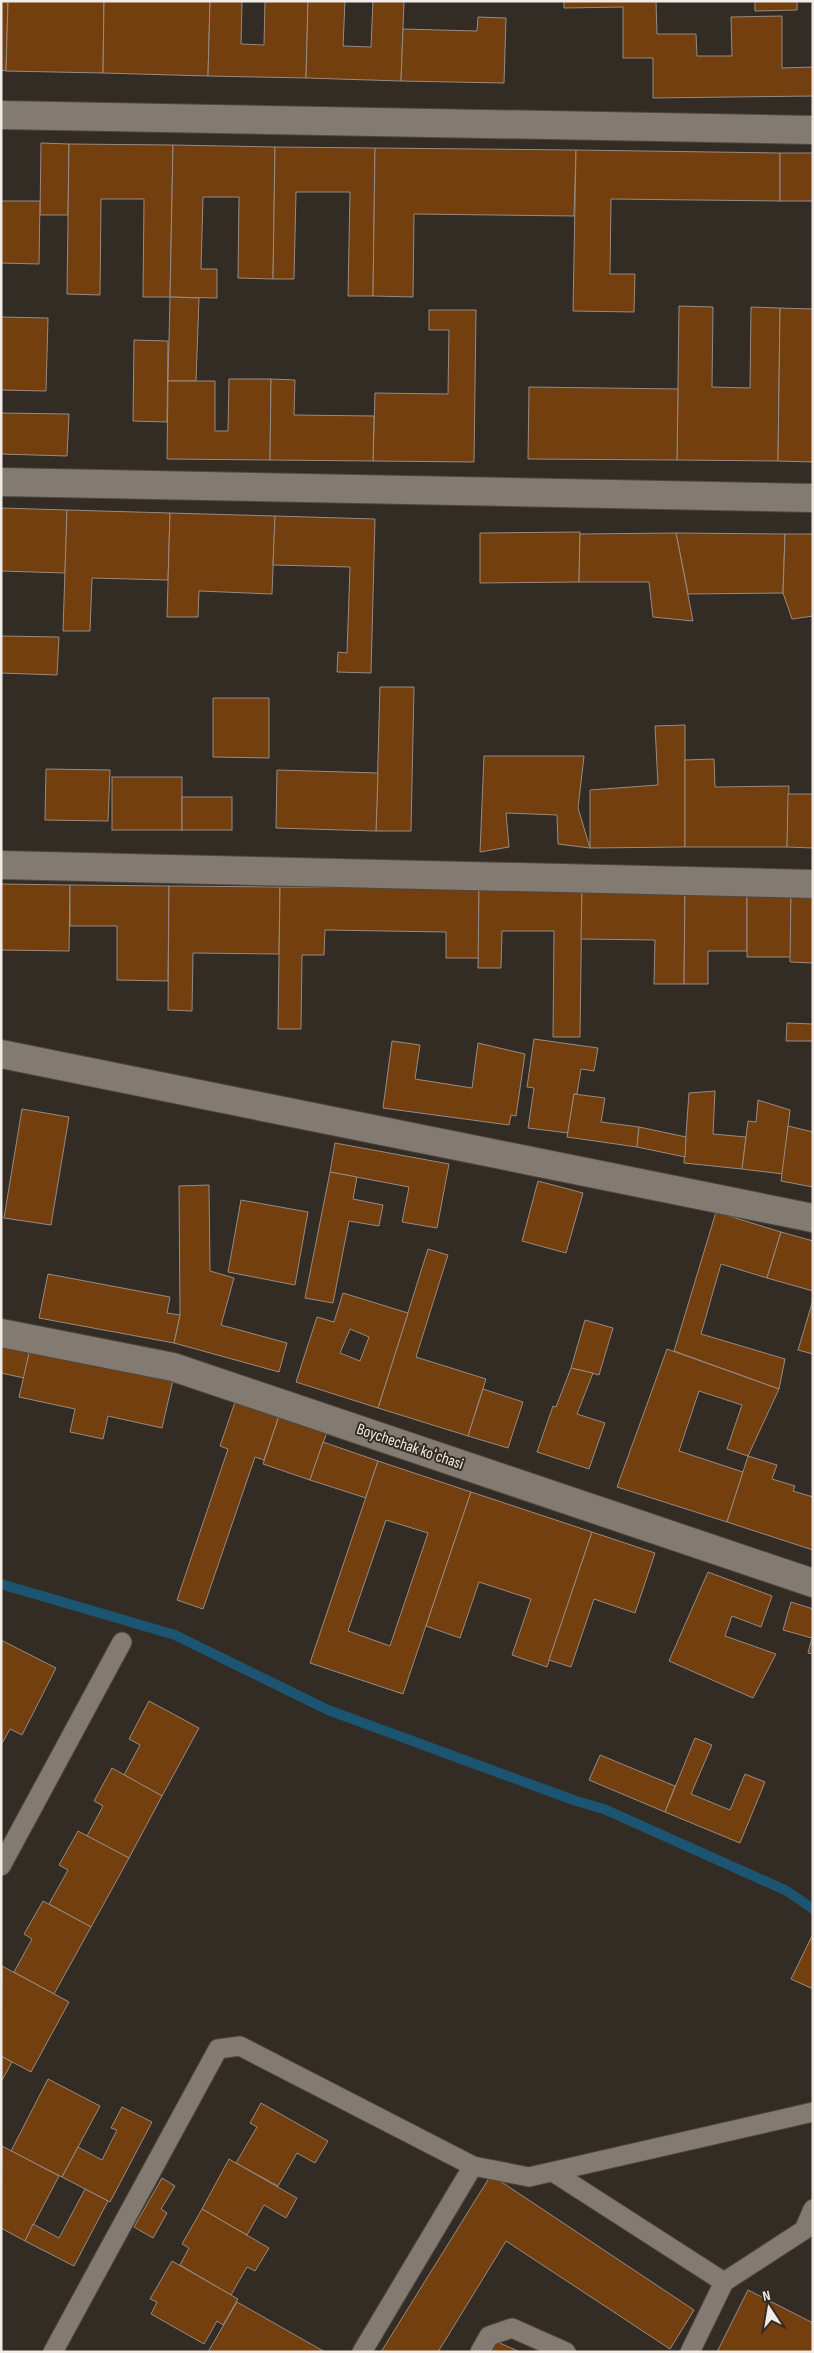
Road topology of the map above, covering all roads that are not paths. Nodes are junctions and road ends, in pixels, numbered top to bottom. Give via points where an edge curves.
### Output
1 (1, 115) edge
2 (813, 130) edge
3 (1, 482) edge
4 (813, 498) edge
5 (1, 865) edge
6 (813, 884) edge
7 (1, 1054) edge
8 (813, 1218) edge
9 (1, 1334) edge
10 (813, 1584) edge
11 (122, 1642) dead end
12 (1, 1866) edge
13 (813, 2112) edge
14 (473, 2166) junction
15 (553, 2172) junction
16 (813, 2209) edge
17 (808, 2234) edge
18 (724, 2282) junction
19 (53, 2352) edge
20 (362, 2352) edge
21 (480, 2352) edge
22 (566, 2352) edge
23 (690, 2352) edge

1 - 2 street
3 - 4 street
5 - 6 street
7 - 8 street
9 - 10 street, Boychechak koʻchasi via 173,1367
11 - 12 lane
13 - 15 lane
14 - 15 lane via 530,2177
14 - 19 lane via 240,2046 218,2049
14 - 20 lane
15 - 18 lane
16 - 17 lane
17 - 18 lane
18 - 23 lane
21 - 22 lane via 489,2336 512,2328

